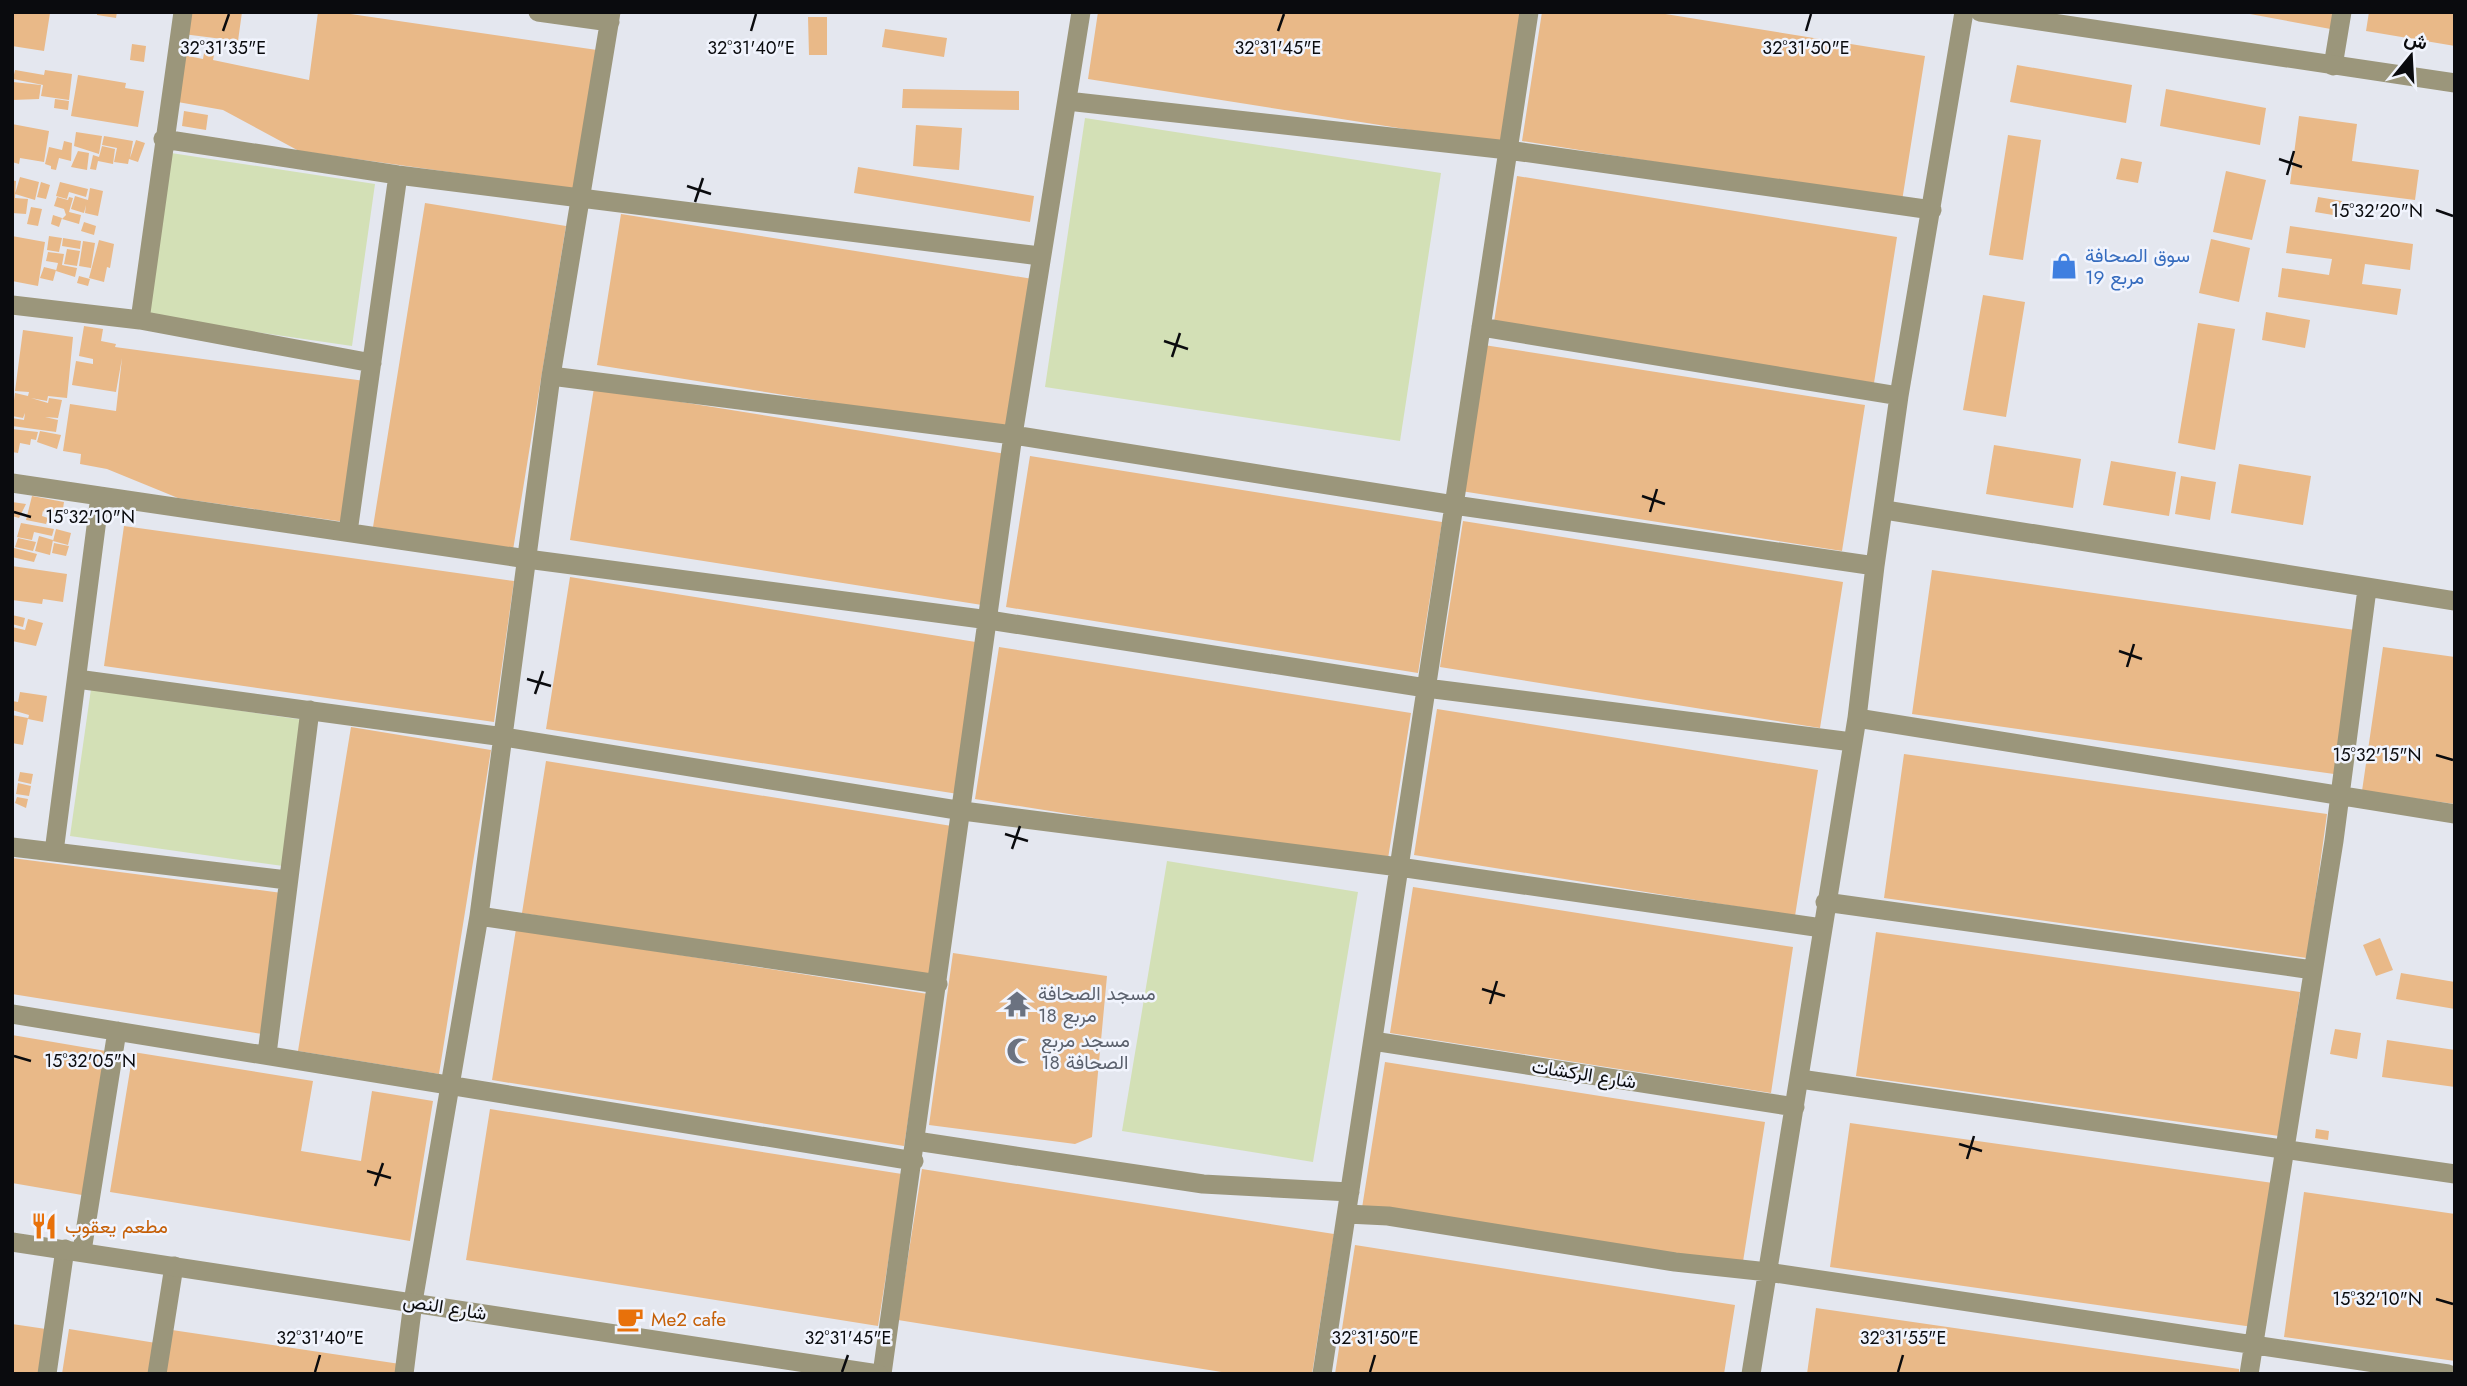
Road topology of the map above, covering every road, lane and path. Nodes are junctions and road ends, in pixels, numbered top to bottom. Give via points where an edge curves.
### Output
1 (183, 12) edge
2 (538, 12) edge
3 (1081, 12) edge
4 (1529, 12) edge
5 (1964, 12) edge
6 (1980, 12) edge
7 (2342, 12) edge
8 (611, 17) edge
9 (2032, 17) edge
10 (2333, 66) junction
11 (2455, 83) edge
12 (1067, 101) junction
13 (163, 139) junction
14 (1508, 150) junction
15 (398, 175) junction
16 (581, 199) junction
17 (1932, 210) junction
18 (1041, 256) junction
19 (12, 305) edge
20 (140, 320) junction
21 (1481, 327) junction
22 (372, 363) junction
23 (551, 376) junction
24 (1899, 396) junction
25 (1013, 435) junction
26 (12, 483) edge
27 (100, 496) junction
28 (1454, 505) junction
29 (1885, 510) junction
30 (348, 532) junction
31 (527, 559) junction
32 (1875, 566) junction
33 (2367, 589) junction
34 (2455, 601) edge
35 (989, 620) junction
36 (77, 679) junction
37 (1426, 688) junction
38 (310, 710) junction
39 (1857, 718) junction
40 (504, 737) junction
41 (1852, 742) junction
42 (2340, 794) junction
43 (962, 811) junction
44 (2455, 814) edge
45 (12, 847) edge
46 (54, 852) junction
47 (1399, 867) junction
48 (287, 880) junction
49 (1825, 902) junction
50 (479, 916) junction
51 (1822, 928) junction
52 (2313, 970) junction
53 (938, 984) junction
54 (12, 1014) edge
55 (117, 1031) junction
56 (1373, 1041) junction
57 (267, 1054) junction
58 (1800, 1079) junction
59 (450, 1083) junction
60 (1795, 1107) junction
61 (916, 1141) junction
62 (2285, 1148) junction
63 (914, 1161) junction
64 (2455, 1174) edge
65 (1350, 1192) junction
66 (1346, 1213) junction
67 (12, 1242) edge
68 (73, 1250) junction
69 (174, 1266) junction
70 (1768, 1272) junction
71 (413, 1302) junction
72 (2253, 1345) junction
73 (47, 1374) edge
74 (157, 1374) edge
75 (404, 1374) edge
76 (880, 1374) edge
77 (1322, 1374) edge
78 (1751, 1374) edge
79 (2249, 1374) edge
80 (2448, 1374) edge

1 - 13 street
2 - 8 street
3 - 12 street
4 - 14 street
5 - 17 street
6 - 9 street
7 - 10 street
8 - 16 street
9 - 10 street
10 - 11 street
12 - 14 street
12 - 18 street
13 - 15 street
13 - 20 street
14 - 17 street
14 - 21 street
15 - 16 street
15 - 22 street
16 - 18 street
16 - 23 street
17 - 24 street
18 - 25 street
19 - 20 street
20 - 22 street
21 - 24 street
21 - 28 street
22 - 30 street
23 - 25 street
23 - 31 street
24 - 29 street
25 - 28 street
25 - 35 street
26 - 27 street
27 - 30 street
27 - 36 street
28 - 32 street
28 - 37 street
29 - 32 street
29 - 33 street
30 - 31 street
31 - 35 street
31 - 40 street
32 - 39 street
33 - 34 street
33 - 42 street
35 - 37 street
35 - 43 street
36 - 38 street
36 - 46 street
37 - 41 street
37 - 47 street
38 - 40 street
38 - 48 street
39 - 41 street
39 - 42 street
40 - 43 street
40 - 50 street
41 - 49 street
42 - 44 street
42 - 52 street
43 - 47 street
43 - 53 street
45 - 46 street
46 - 48 street
47 - 51 street
47 - 56 street
48 - 57 street
49 - 51 street
49 - 52 street
50 - 53 street
50 - 59 street
51 - 58 street
52 - 62 street
53 - 61 street
54 - 55 street
55 - 57 street
55 - 68 street
56 - 60 street, شارع الركشات
56 - 65 street
57 - 59 street
58 - 60 street
58 - 62 street
59 - 63 street
59 - 71 street
60 - 70 street
61 - 63 street
61 - 65 street via 1203,1184
62 - 64 street
62 - 72 street
63 - 76 street
65 - 66 street
66 - 70 street
66 - 77 street
67 - 68 street, شارع النص
68 - 69 street, شارع النص
68 - 73 street
69 - 71 street, شارع النص
69 - 74 street
70 - 72 street
70 - 78 street
71 - 75 street
71 - 76 street, شارع النص
72 - 79 street
72 - 80 street

